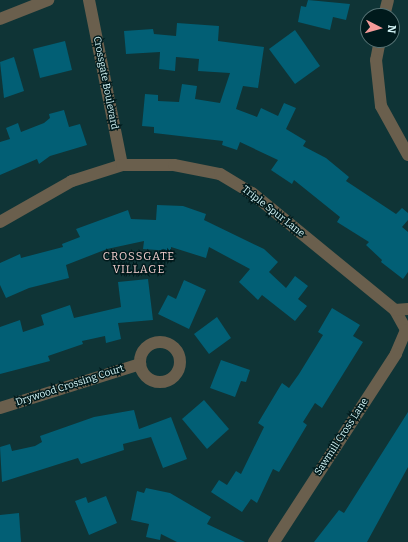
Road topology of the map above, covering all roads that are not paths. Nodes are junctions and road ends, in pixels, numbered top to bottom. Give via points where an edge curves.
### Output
1 (48, 0) edge
2 (89, 0) edge
3 (0, 18) edge
4 (378, 48) edge
5 (408, 155) edge
6 (122, 165) junction
7 (0, 222) edge
8 (408, 309) edge
9 (395, 310) junction
10 (406, 330) joint
11 (404, 345) edge
12 (140, 364) dead end
13 (0, 408) edge
14 (274, 542) edge

1 - 3 street
2 - 6 street, Crossgate Boulevard
4 - 5 street via 376,60 380,106
6 - 7 street, Triple Spur Lane via 72,182
6 - 9 street, Triple Spur Lane via 174,165 220,174 252,193
8 - 9 street
9 - 10 street, Triple Spur Lane
10 - 11 street, Sawmill Cross Lane
11 - 14 street, Sawmill Cross Lane
12 - 13 street, Drywood Crossing Court

